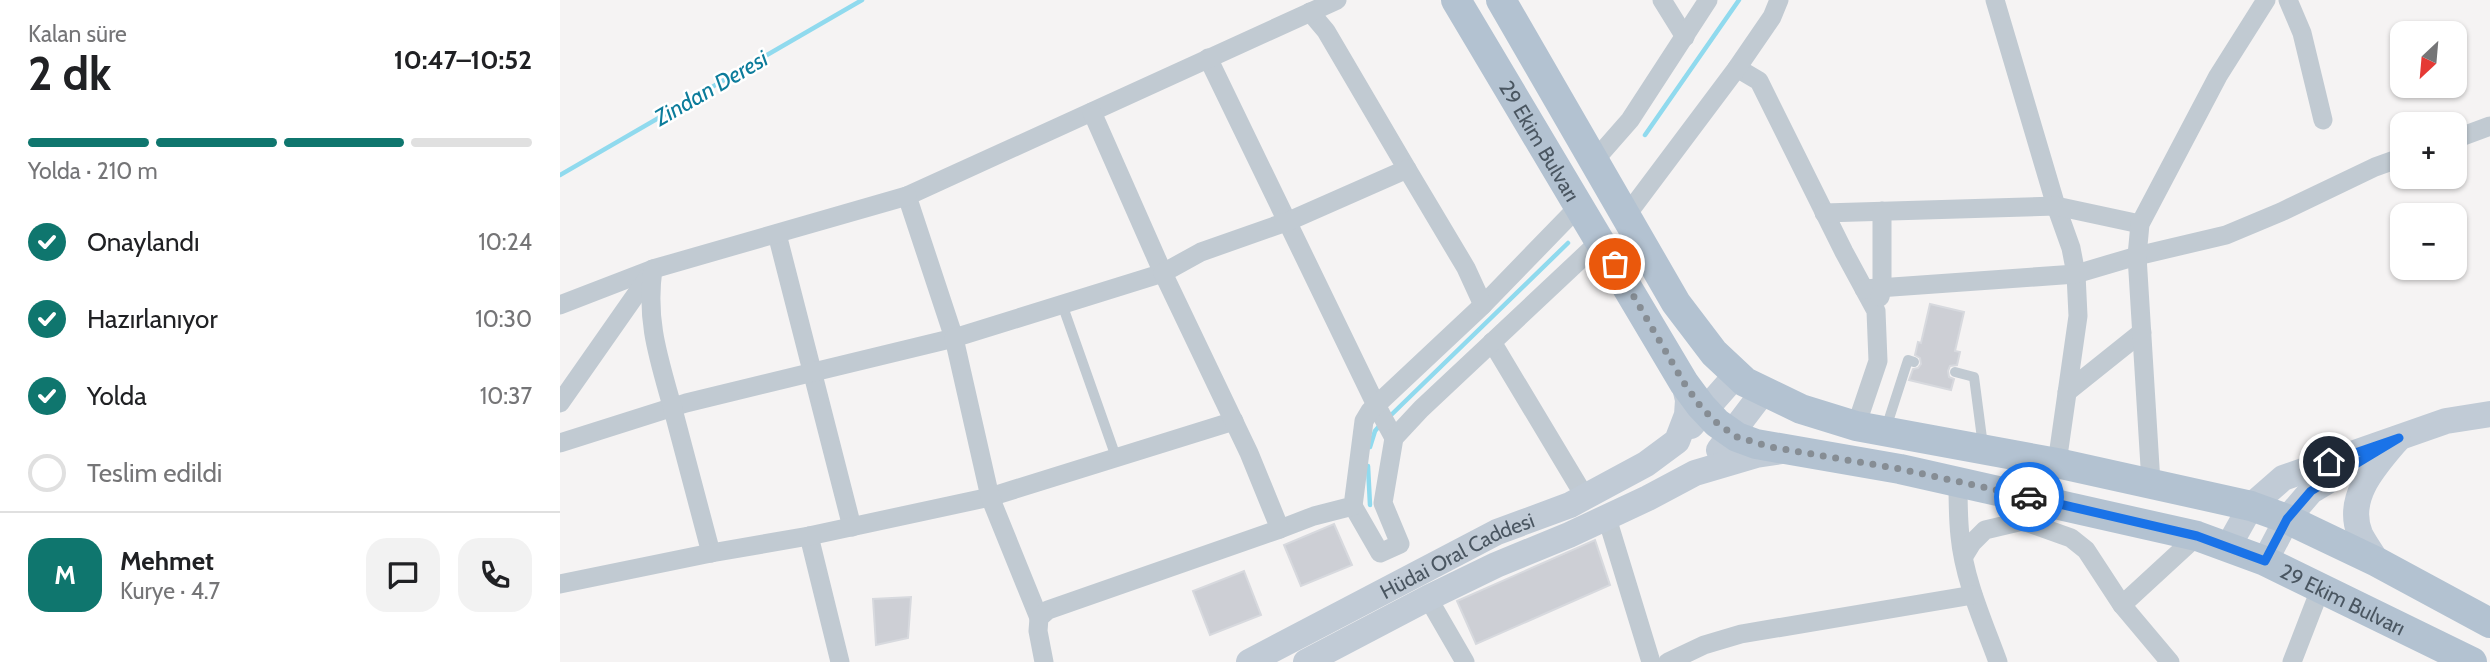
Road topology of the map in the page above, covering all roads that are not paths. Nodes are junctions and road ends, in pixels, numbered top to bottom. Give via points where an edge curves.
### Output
1 (1337, 0) edge
2 (1456, 0) edge
3 (1501, 0) edge
4 (1662, 0) edge
5 (1708, 0) edge
6 (1779, 0) edge
7 (1995, 0) edge
8 (2266, 0) edge
9 (2288, 0) edge
10 (1310, 12) junction
11 (1685, 37) junction
12 (1208, 58) junction
13 (1737, 68) junction
14 (1091, 112) junction
15 (2323, 120) dead end
16 (2490, 126) edge
17 (2467, 135) edge
18 (1594, 161) junction
19 (2390, 162) edge
20 (1407, 169) junction
21 (907, 197) junction
22 (1579, 206) junction
23 (2056, 206) junction
24 (1882, 211) junction
25 (1824, 213) junction
26 (1626, 216) junction
27 (1289, 221) junction
28 (2140, 224) junction
29 (777, 234) junction
30 (1601, 240) junction
31 (2137, 256) junction
32 (653, 270) junction
33 (1163, 273) junction
34 (2076, 274) junction
35 (1873, 288) junction
36 (1062, 304) junction
37 (560, 305) edge
38 (1483, 305) junction
39 (2142, 332) junction
40 (954, 338) junction
41 (1492, 342) junction
42 (1914, 362) dead end
43 (812, 372) junction
44 (1955, 372) dead end
45 (1736, 374) junction
46 (1684, 383) junction
47 (1763, 392) junction
48 (2067, 392) junction
49 (560, 403) edge
50 (673, 407) junction
51 (1378, 407) junction
52 (1706, 411) junction
53 (2484, 419) edge
54 (1234, 421) junction
55 (1870, 429) junction
56 (1732, 433) junction
57 (1392, 434) junction
58 (2399, 438) junction
59 (560, 443) edge
60 (1672, 445) junction
61 (1787, 450) junction
62 (1983, 450) junction
63 (1116, 457) junction
64 (2057, 463) junction
65 (1695, 473) junction
66 (2283, 478) junction
67 (1958, 481) junction
68 (2151, 483) junction
69 (2192, 492) junction
70 (990, 497) junction
71 (1586, 497) junction
72 (1353, 506) junction
73 (2251, 506) junction
74 (1606, 518) junction
75 (2287, 519) junction
76 (852, 527) junction
77 (1280, 529) junction
78 (809, 536) junction
79 (2197, 536) junction
80 (2228, 547) junction
81 (711, 553) junction
82 (1964, 556) junction
83 (2265, 561) junction
84 (2377, 562) junction
85 (560, 584) edge
86 (2320, 587) junction
87 (1973, 595) junction
88 (1428, 598) junction
89 (2122, 604) junction
90 (1039, 618) junction
91 (2490, 623) edge
92 (840, 662) edge
93 (1044, 662) edge
94 (1250, 662) edge
95 (1306, 662) edge
96 (1465, 662) edge
97 (1651, 662) edge
98 (1668, 662) edge
99 (1998, 662) edge
100 (2170, 662) edge
101 (2291, 662) edge
102 (2472, 662) edge

1 - 10 street
2 - 22 main road, 29 Ekim Bulvarı
3 - 18 main road, 29 Ekim Bulvarı
4 - 11 street
5 - 11 street
6 - 13 street
7 - 23 street
8 - 28 street via 2218,76
9 - 15 street via 2302,33
10 - 12 street
10 - 20 street via 1326,30
11 - 18 street via 1630,120
12 - 14 street
12 - 27 street
13 - 25 street via 1759,81
13 - 26 street
14 - 21 street
14 - 33 street
16 - 17 street
18 - 26 main road, 29 Ekim Bulvarı
19 - 31 street via 2226,235
20 - 27 street
20 - 38 street
21 - 29 street
21 - 40 street
22 - 30 main road, 29 Ekim Bulvarı
22 - 38 street
23 - 24 street
23 - 28 street
23 - 34 street
24 - 25 street
24 - 35 street
25 - 35 street
26 - 45 main road, 29 Ekim Bulvarı via 1676,303
27 - 33 street via 1201,252
27 - 51 street
28 - 31 street
29 - 32 street
29 - 43 street
30 - 41 street
30 - 46 main road, 29 Ekim Bulvarı
31 - 34 street
31 - 39 street
32 - 37 street
32 - 49 street
32 - 50 street via 650,319
33 - 36 street
33 - 54 street
34 - 35 street
34 - 48 street via 2078,316
35 - 55 street via 1878,361
36 - 40 street
36 - 63 lane
38 - 51 street
39 - 48 street
39 - 68 street
40 - 43 street
40 - 70 street
41 - 57 street
41 - 71 street
42 - 55 lane via 1908,360
43 - 50 street
43 - 76 street
44 - 62 lane via 1974,377
45 - 47 main road, 29 Ekim Bulvarı
45 - 52 street, Hüdai Oral Caddesi
46 - 52 main road, 29 Ekim Bulvarı
46 - 60 street via 1686,415
47 - 55 main road, 29 Ekim Bulvarı via 1801,409
47 - 56 street
48 - 64 street
50 - 59 street
50 - 81 street
51 - 57 street
51 - 72 street via 1364,421
52 - 56 main road, 29 Ekim Bulvarı
52 - 60 street, Hüdai Oral Caddesi
53 - 58 street via 2446,421
54 - 63 street
54 - 77 street
55 - 62 main road, 29 Ekim Bulvarı
56 - 61 main road, 29 Ekim Bulvarı
56 - 65 street
57 - 72 street via 1383,503 1400,544 1380,553
58 - 66 street
58 - 75 street via 2311,491
58 - 84 street via 2361,489 2356,508 2361,535
60 - 71 street, Hüdai Oral Caddesi
61 - 65 street
61 - 67 main road, 29 Ekim Bulvarı
62 - 64 main road, 29 Ekim Bulvarı
63 - 70 street
64 - 68 main road, 29 Ekim Bulvarı
65 - 74 street, Hüdai Oral Caddesi
66 - 69 street
66 - 73 street
67 - 79 main road, 29 Ekim Bulvarı
67 - 82 street
68 - 69 main road, 29 Ekim Bulvarı
69 - 73 main road, 29 Ekim Bulvarı
70 - 76 street
70 - 90 street
71 - 94 street, Hüdai Oral Caddesi via 1497,532
72 - 77 street
73 - 75 main road, 29 Ekim Bulvarı
73 - 80 street
74 - 88 street, Hüdai Oral Caddesi
74 - 97 street
75 - 83 street
75 - 84 main road, 29 Ekim Bulvarı
76 - 78 street
77 - 90 street via 1048,610
78 - 81 street
78 - 92 street
79 - 80 main road, 29 Ekim Bulvarı
79 - 89 street
80 - 83 main road, 29 Ekim Bulvarı
81 - 85 street
82 - 87 street
82 - 89 street via 1985,530 2023,521 2047,528 2086,550
83 - 86 main road, 29 Ekim Bulvarı
84 - 91 main road, 29 Ekim Bulvarı
86 - 101 street
86 - 102 main road, 29 Ekim Bulvarı
87 - 98 street via 1741,634
87 - 99 street
88 - 95 street, Hüdai Oral Caddesi
88 - 96 street
89 - 100 street
90 - 93 street

